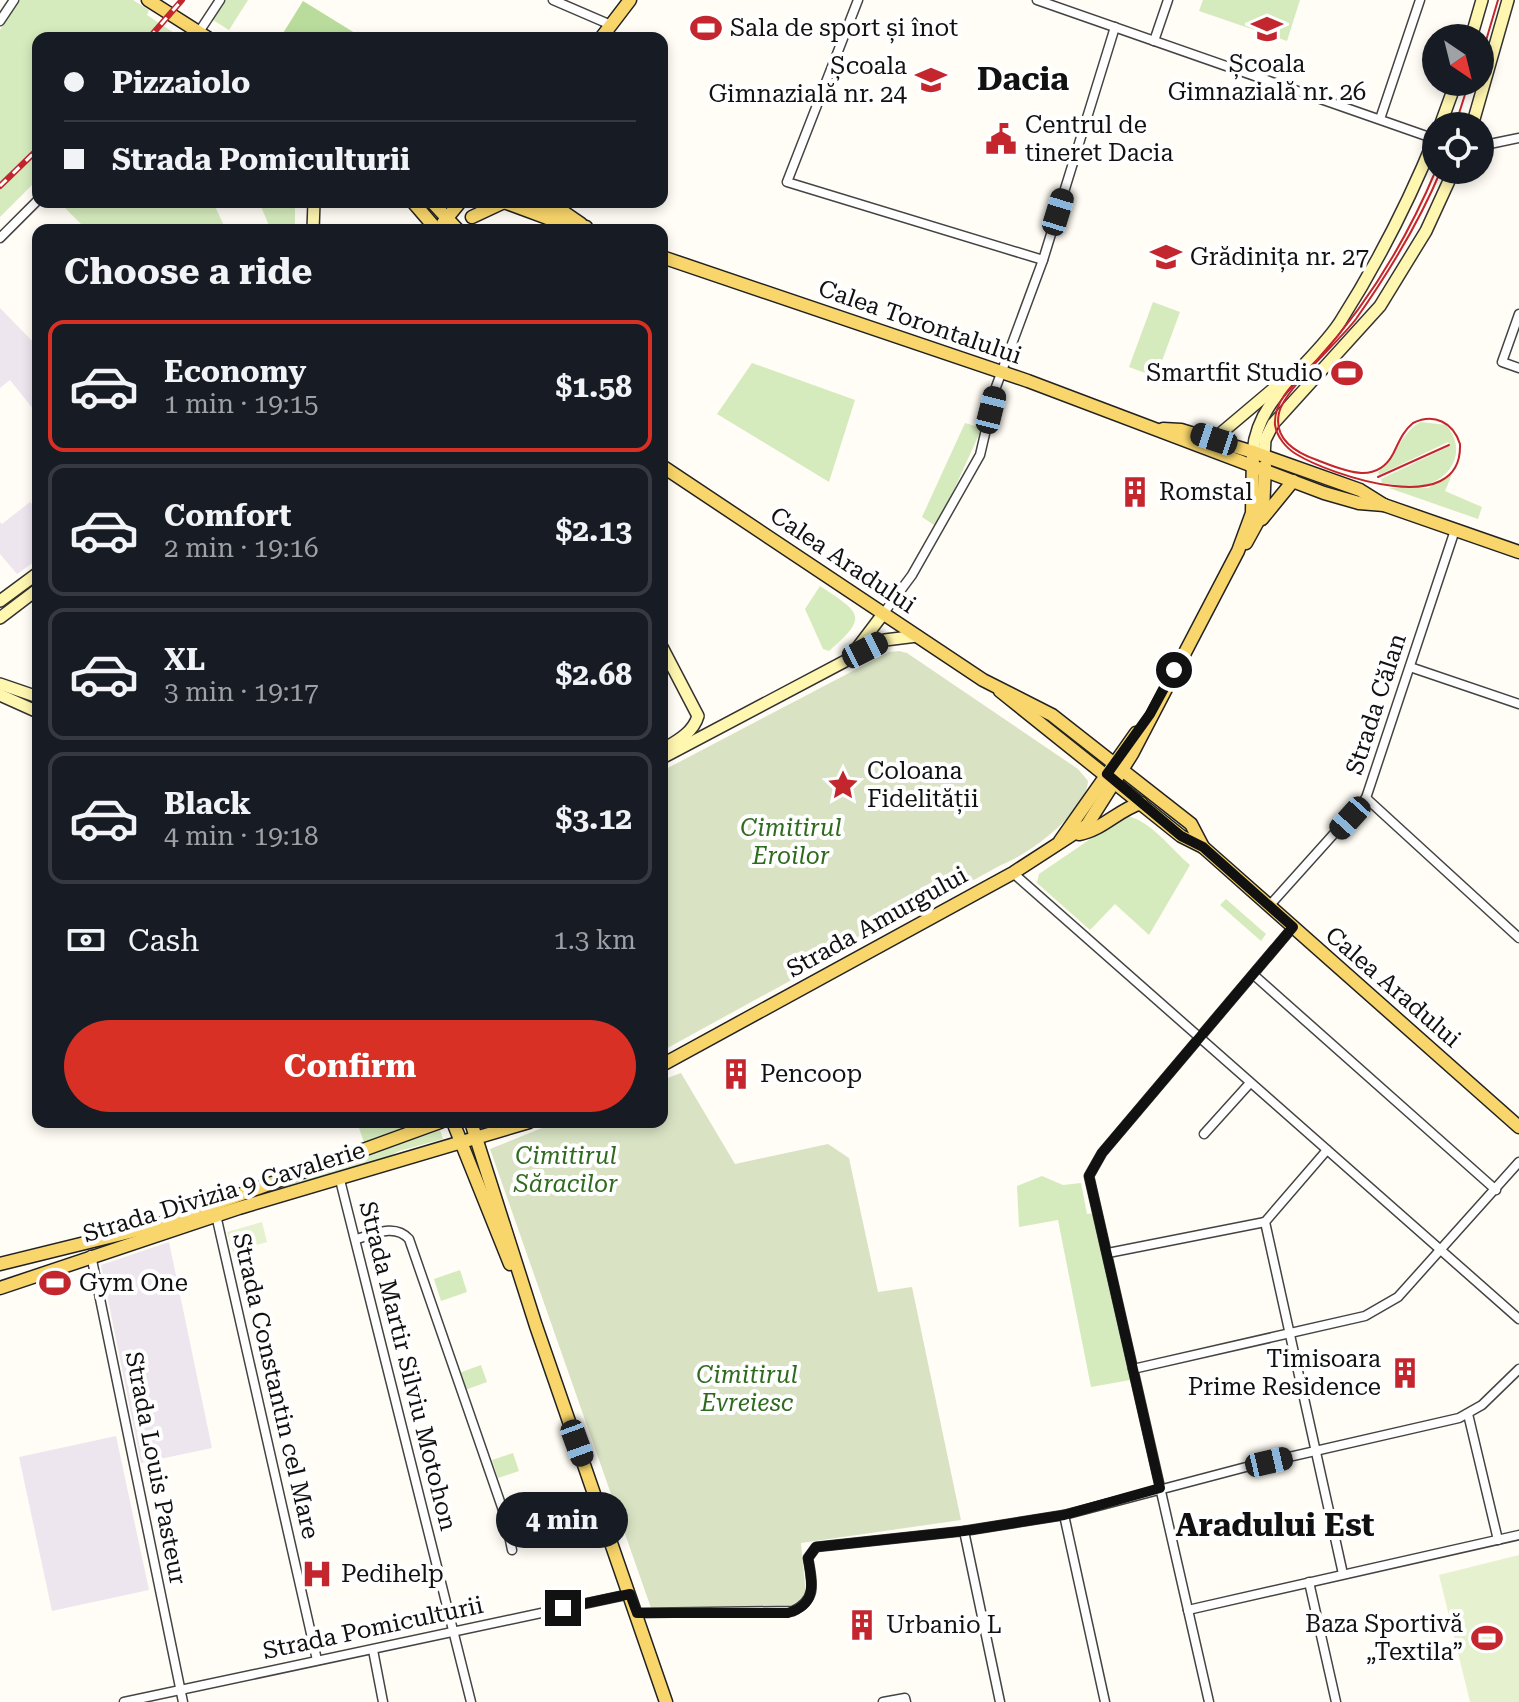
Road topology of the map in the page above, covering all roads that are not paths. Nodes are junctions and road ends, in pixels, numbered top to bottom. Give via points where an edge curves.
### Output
1 (14, 0) edge
2 (148, 0) edge
3 (220, 0) edge
4 (630, 0) edge
5 (858, 0) edge
6 (1037, 0) edge
7 (1168, 0) edge
8 (1420, 0) edge
9 (1482, 0) edge
10 (1508, 0) edge
11 (555, 1) edge
12 (3, 9) edge
13 (0, 21) edge
14 (1475, 24) edge
15 (611, 25) junction
16 (1115, 27) junction
17 (195, 32) edge
18 (203, 32) edge
19 (606, 32) edge
20 (1154, 41) junction
21 (1476, 112) edge
22 (1380, 119) junction
23 (1422, 133) edge
24 (1519, 138) edge
25 (1494, 143) edge
26 (1422, 166) edge
27 (1447, 184) edge
28 (32, 206) edge
29 (420, 208) edge
30 (455, 208) edge
31 (479, 208) edge
32 (491, 208) edge
33 (520, 208) edge
34 (551, 208) edge
35 (472, 217) junction
36 (439, 224) edge
37 (443, 224) edge
38 (466, 224) edge
39 (566, 224) edge
40 (581, 224) edge
41 (0, 238) edge
42 (668, 259) edge
43 (1043, 260) junction
44 (1519, 314) edge
45 (1305, 367) junction
46 (1519, 368) edge
47 (1001, 372) junction
48 (1163, 429) junction
49 (1214, 439) junction
50 (1259, 454) junction
51 (1259, 469) junction
52 (668, 470) edge
53 (1293, 481) junction
54 (1384, 505) junction
55 (1258, 525) junction
56 (1455, 530) junction
57 (1238, 551) junction
58 (1519, 552) edge
59 (32, 577) edge
60 (32, 594) edge
61 (0, 601) edge
62 (883, 614) junction
63 (0, 618) edge
64 (917, 636) junction
65 (668, 657) edge
66 (846, 660) junction
67 (1410, 667) junction
68 (0, 684) edge
69 (1000, 691) junction
70 (0, 695) edge
71 (32, 695) edge
72 (1519, 704) edge
73 (32, 709) edge
74 (698, 716) junction
75 (722, 725) junction
76 (668, 747) edge
77 (668, 755) edge
78 (1119, 765) junction
79 (1112, 777) junction
80 (1366, 798) junction
81 (1141, 803) junction
82 (1076, 834) junction
83 (1060, 841) junction
84 (1203, 847) junction
85 (1013, 873) junction
86 (1269, 906) junction
87 (1293, 927) junction
88 (1519, 938) edge
89 (1255, 976) junction
90 (1201, 1040) junction
91 (668, 1059) edge
92 (1250, 1083) junction
93 (1519, 1127) edge
94 (424, 1128) edge
95 (455, 1128) edge
96 (473, 1128) edge
97 (511, 1128) edge
98 (1204, 1134) dead end
99 (477, 1139) junction
100 (461, 1143) junction
101 (1327, 1150) junction
102 (1519, 1162) edge
103 (340, 1180) junction
104 (1496, 1190) junction
105 (216, 1215) junction
106 (1265, 1222) junction
107 (357, 1239) junction
108 (1442, 1251) junction
109 (1108, 1253) junction
110 (91, 1254) junction
111 (0, 1264) edge
112 (0, 1288) edge
113 (1519, 1319) edge
114 (536, 1326) junction
115 (1290, 1331) junction
116 (1133, 1369) junction
117 (1519, 1369) edge
118 (1468, 1414) junction
119 (1316, 1451) junction
120 (1160, 1488) junction
121 (1064, 1515) junction
122 (964, 1531) junction
123 (1519, 1535) edge
124 (1498, 1540) junction
125 (512, 1550) dead end
126 (1343, 1574) junction
127 (1309, 1582) junction
128 (630, 1594) junction
129 (1188, 1610) junction
130 (637, 1613) junction
131 (454, 1632) junction
132 (373, 1650) junction
133 (317, 1660) junction
134 (180, 1689) junction
135 (905, 1700) edge
136 (124, 1702) edge
137 (183, 1702) edge
138 (383, 1702) edge
139 (471, 1702) edge
140 (666, 1702) edge
141 (883, 1702) edge
142 (1000, 1702) edge
143 (1105, 1702) edge
144 (1209, 1702) edge
145 (1336, 1702) edge

1 - 12 street
2 - 17 main road
3 - 18 street
4 - 15 main road
5 - 43 street via 787,182
6 - 16 street
7 - 20 street
8 - 22 street
9 - 14 main road
10 - 21 main road
11 - 15 street
12 - 13 street
15 - 19 main road
16 - 20 street
16 - 43 street
20 - 22 street
22 - 23 street
24 - 25 street
26 - 45 main road via 1348,309
27 - 50 main road via 1395,285 1273,424
28 - 41 street
29 - 36 main road
30 - 37 main road
31 - 35 main road
32 - 35 main road
33 - 39 main road
34 - 40 main road
35 - 38 main road
42 - 47 main road, Calea Torontalului
43 - 47 street
44 - 46 street via 1502,362
45 - 49 main road
45 - 50 main road via 1263,412
47 - 48 main road, Calea Torontalului
47 - 62 street via 980,455
48 - 49 main road, Calea Torontalului
48 - 51 main road, Calea Torontalului via 1178,440
49 - 50 main road, Calea Torontalului
50 - 51 main road
50 - 54 main road, Calea Torontalului via 1360,490
51 - 53 main road, Calea Torontalului
51 - 55 main road via 1264,502
51 - 57 main road via 1252,513
52 - 62 main road, Calea Aradului
53 - 54 main road, Calea Torontalului via 1359,503
53 - 55 main road
54 - 56 main road, Calea Torontalului
55 - 57 main road
56 - 58 main road, Calea Torontalului
56 - 67 street, Strada Călan
57 - 78 main road
59 - 61 main road
60 - 63 main road
62 - 64 main road, Calea Aradului
62 - 66 main road
64 - 66 main road via 890,638
64 - 69 main road, Calea Aradului
65 - 74 main road
66 - 75 main road
67 - 72 street
67 - 80 street, Strada Călan
68 - 71 main road
69 - 78 main road, Calea Aradului via 1052,715
69 - 79 main road, Calea Aradului
70 - 73 main road
74 - 75 main road
74 - 76 main road via 683,738
75 - 77 main road
78 - 79 main road
78 - 84 main road, Calea Aradului via 1191,824
79 - 81 main road, Calea Aradului
79 - 82 main road, Strada Amurgului via 1097,812
79 - 83 main road, Strada Amurgului
80 - 86 street, Strada Călan
80 - 88 street
81 - 82 main road via 1120,810 1093,831
81 - 84 main road, Calea Aradului
82 - 83 main road, Strada Amurgului
83 - 85 main road, Strada Amurgului
84 - 86 main road, Calea Aradului
85 - 90 street
85 - 91 main road, Strada Amurgului
86 - 87 main road, Calea Aradului
87 - 89 street
87 - 93 main road, Calea Aradului
89 - 90 street
89 - 104 street
90 - 92 street
90 - 109 street via 1091,1169 1090,1190
92 - 98 street
92 - 101 street
94 - 111 main road, Strada Divizia 9 Cavalerie via 154,1226
95 - 100 main road
96 - 99 main road
97 - 99 main road
99 - 100 main road, Strada Divizia 9 Cavalerie
99 - 114 main road
100 - 103 main road, Strada Divizia 9 Cavalerie
100 - 114 main road
101 - 106 street
101 - 108 street
102 - 104 street
103 - 105 main road, Strada Divizia 9 Cavalerie
103 - 107 street, Strada Martir Silviu Motohon
104 - 108 street
105 - 110 main road, Strada Divizia 9 Cavalerie
105 - 133 street, Strada Constantin cel Mare
106 - 109 street
106 - 115 street
107 - 125 street via 390,1230 409,1239 505,1516
107 - 131 street, Strada Martir Silviu Motohon
108 - 113 street
108 - 115 street via 1398,1297 1365,1316
109 - 116 street
110 - 112 main road, Strada Divizia 9 Cavalerie
110 - 134 street, Strada Louis Pasteur
114 - 128 main road
115 - 116 street
115 - 119 street
116 - 120 street
117 - 118 street
118 - 119 street
118 - 124 street
119 - 120 street
119 - 126 street
120 - 121 street
120 - 129 street
121 - 122 street
121 - 143 street
122 - 130 street via 816,1547 808,1558 812,1593 793,1611
122 - 142 street
123 - 124 street
124 - 126 street
126 - 127 street
127 - 129 street
127 - 145 street
128 - 130 main road
128 - 131 street, Strada Pomiculturii
129 - 144 street
130 - 140 main road
131 - 132 street, Strada Pomiculturii
131 - 139 street, Strada Martir Silviu Motohon
132 - 133 street, Strada Pomiculturii
132 - 138 street
133 - 134 street, Strada Pomiculturii
134 - 136 street, Strada Pomiculturii
134 - 137 street, Strada Louis Pasteur
135 - 141 street

